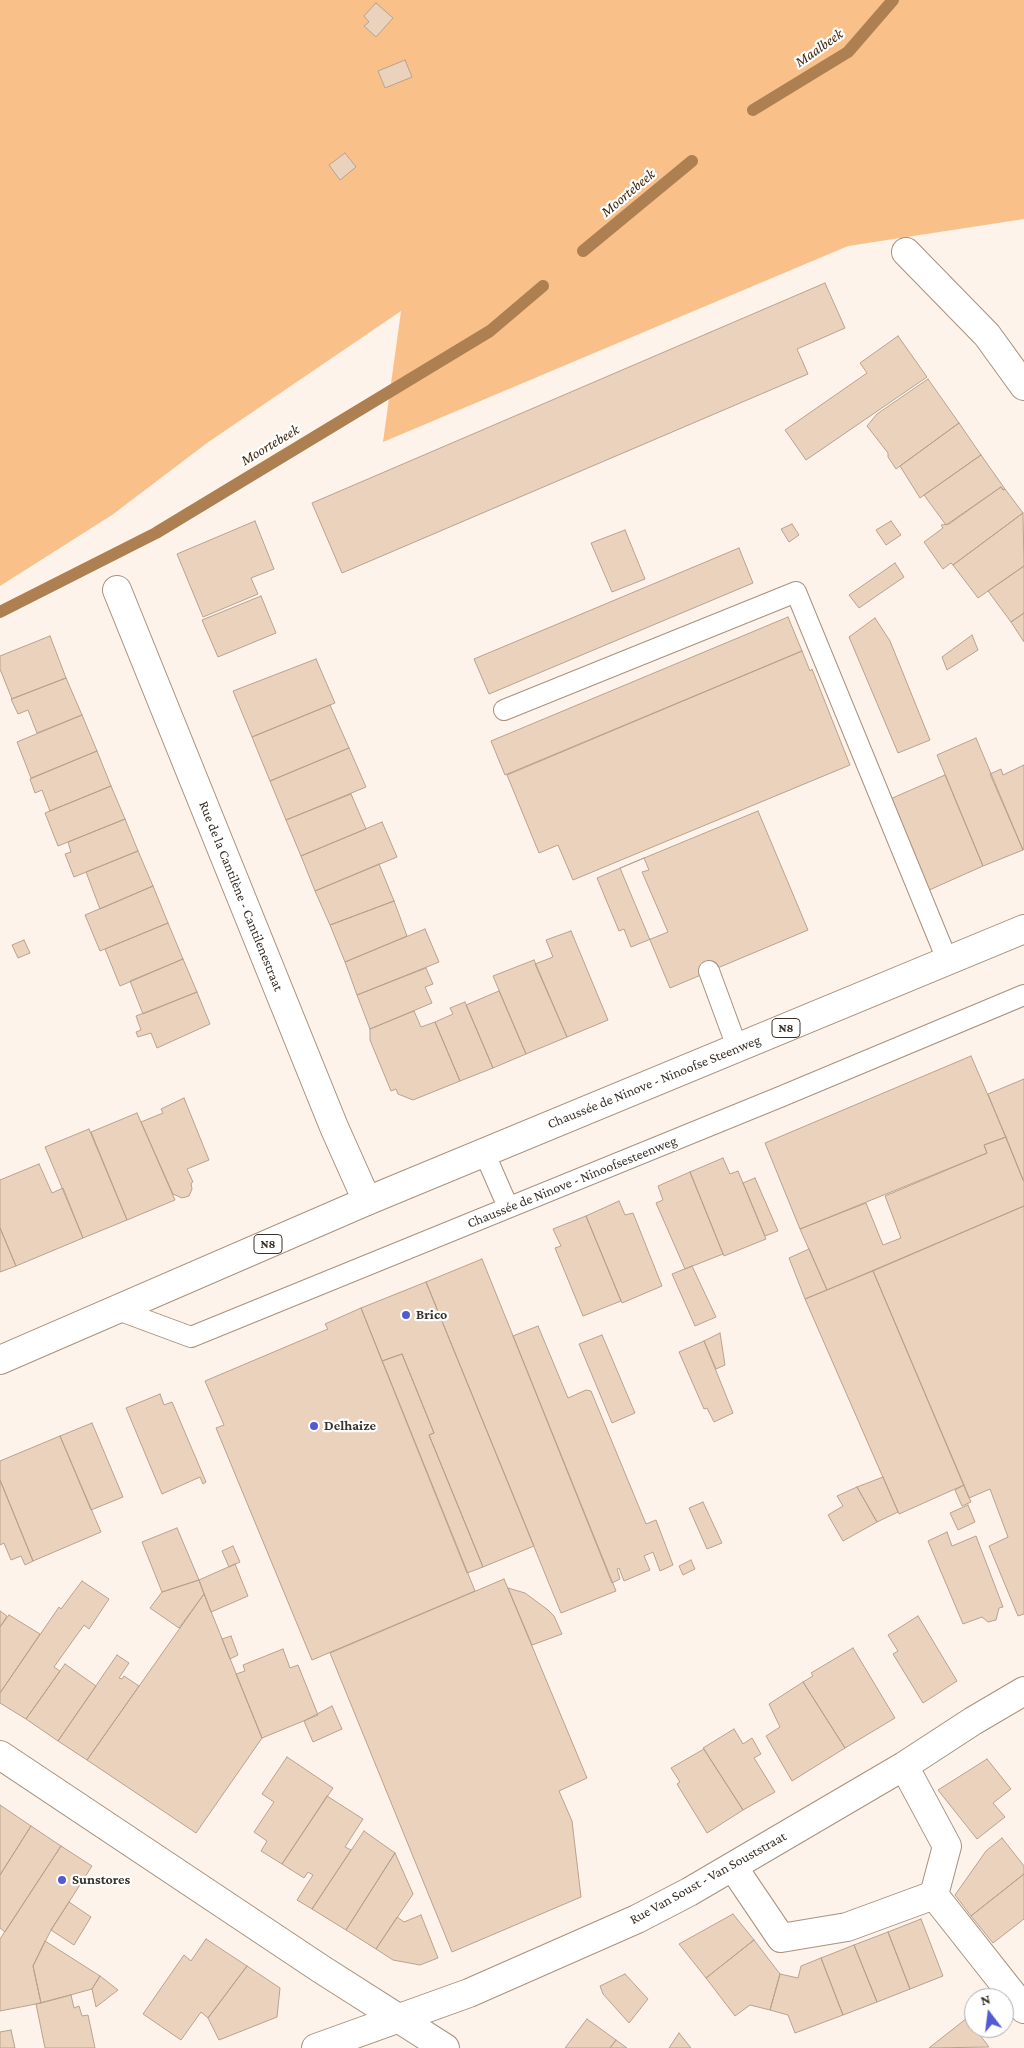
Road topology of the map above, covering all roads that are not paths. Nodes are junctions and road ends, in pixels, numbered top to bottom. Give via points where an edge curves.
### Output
1 (906, 252) dead end
2 (1024, 386) edge
3 (117, 590) dead end
4 (504, 710) dead end
5 (1024, 929) edge
6 (948, 962) junction
7 (709, 972) dead end
8 (1024, 995) edge
9 (737, 1047) junction
10 (484, 1152) junction
11 (367, 1201) junction
12 (508, 1207) junction
13 (118, 1310) junction
14 (0, 1360) edge
15 (1024, 1691) edge
16 (0, 1755) edge
17 (904, 1766) junction
18 (732, 1867) junction
19 (934, 1895) junction
20 (1024, 2009) edge
21 (398, 2018) junction
22 (316, 2048) edge
23 (445, 2048) edge

1 - 2 street via 987,335
3 - 11 street, Rue de la Cantilène - Cantilenestraat via 334,1127
4 - 6 lane via 796,592
5 - 6 street, Chaussée de Ninove - Ninoofse Steenweg / N8
6 - 9 street, Chaussée de Ninove - Ninoofse Steenweg / N8
7 - 9 lane
8 - 12 lane, Chaussée de Ninove - Ninoofsesteenweg via 780,1098
9 - 10 street, Chaussée de Ninove - Ninoofse Steenweg / N8
10 - 11 street, Chaussée de Ninove - Ninoofse Steenweg / N8
10 - 12 lane
11 - 13 street, N8
12 - 13 lane, Chaussée de Ninove - Ninoofsesteenweg via 192,1337
13 - 14 street, N8
15 - 17 street, Rue Van Soust - Van Souststraat
16 - 21 street
17 - 18 street, Rue Van Soust - Van Souststraat
17 - 19 street via 947,1846
18 - 19 street via 782,1938 847,1927
18 - 21 street, Rue Van Soust - Van Souststraat via 637,1919 469,1993
19 - 20 street
21 - 22 street, Rue Van Soust - Van Souststraat
21 - 23 street

